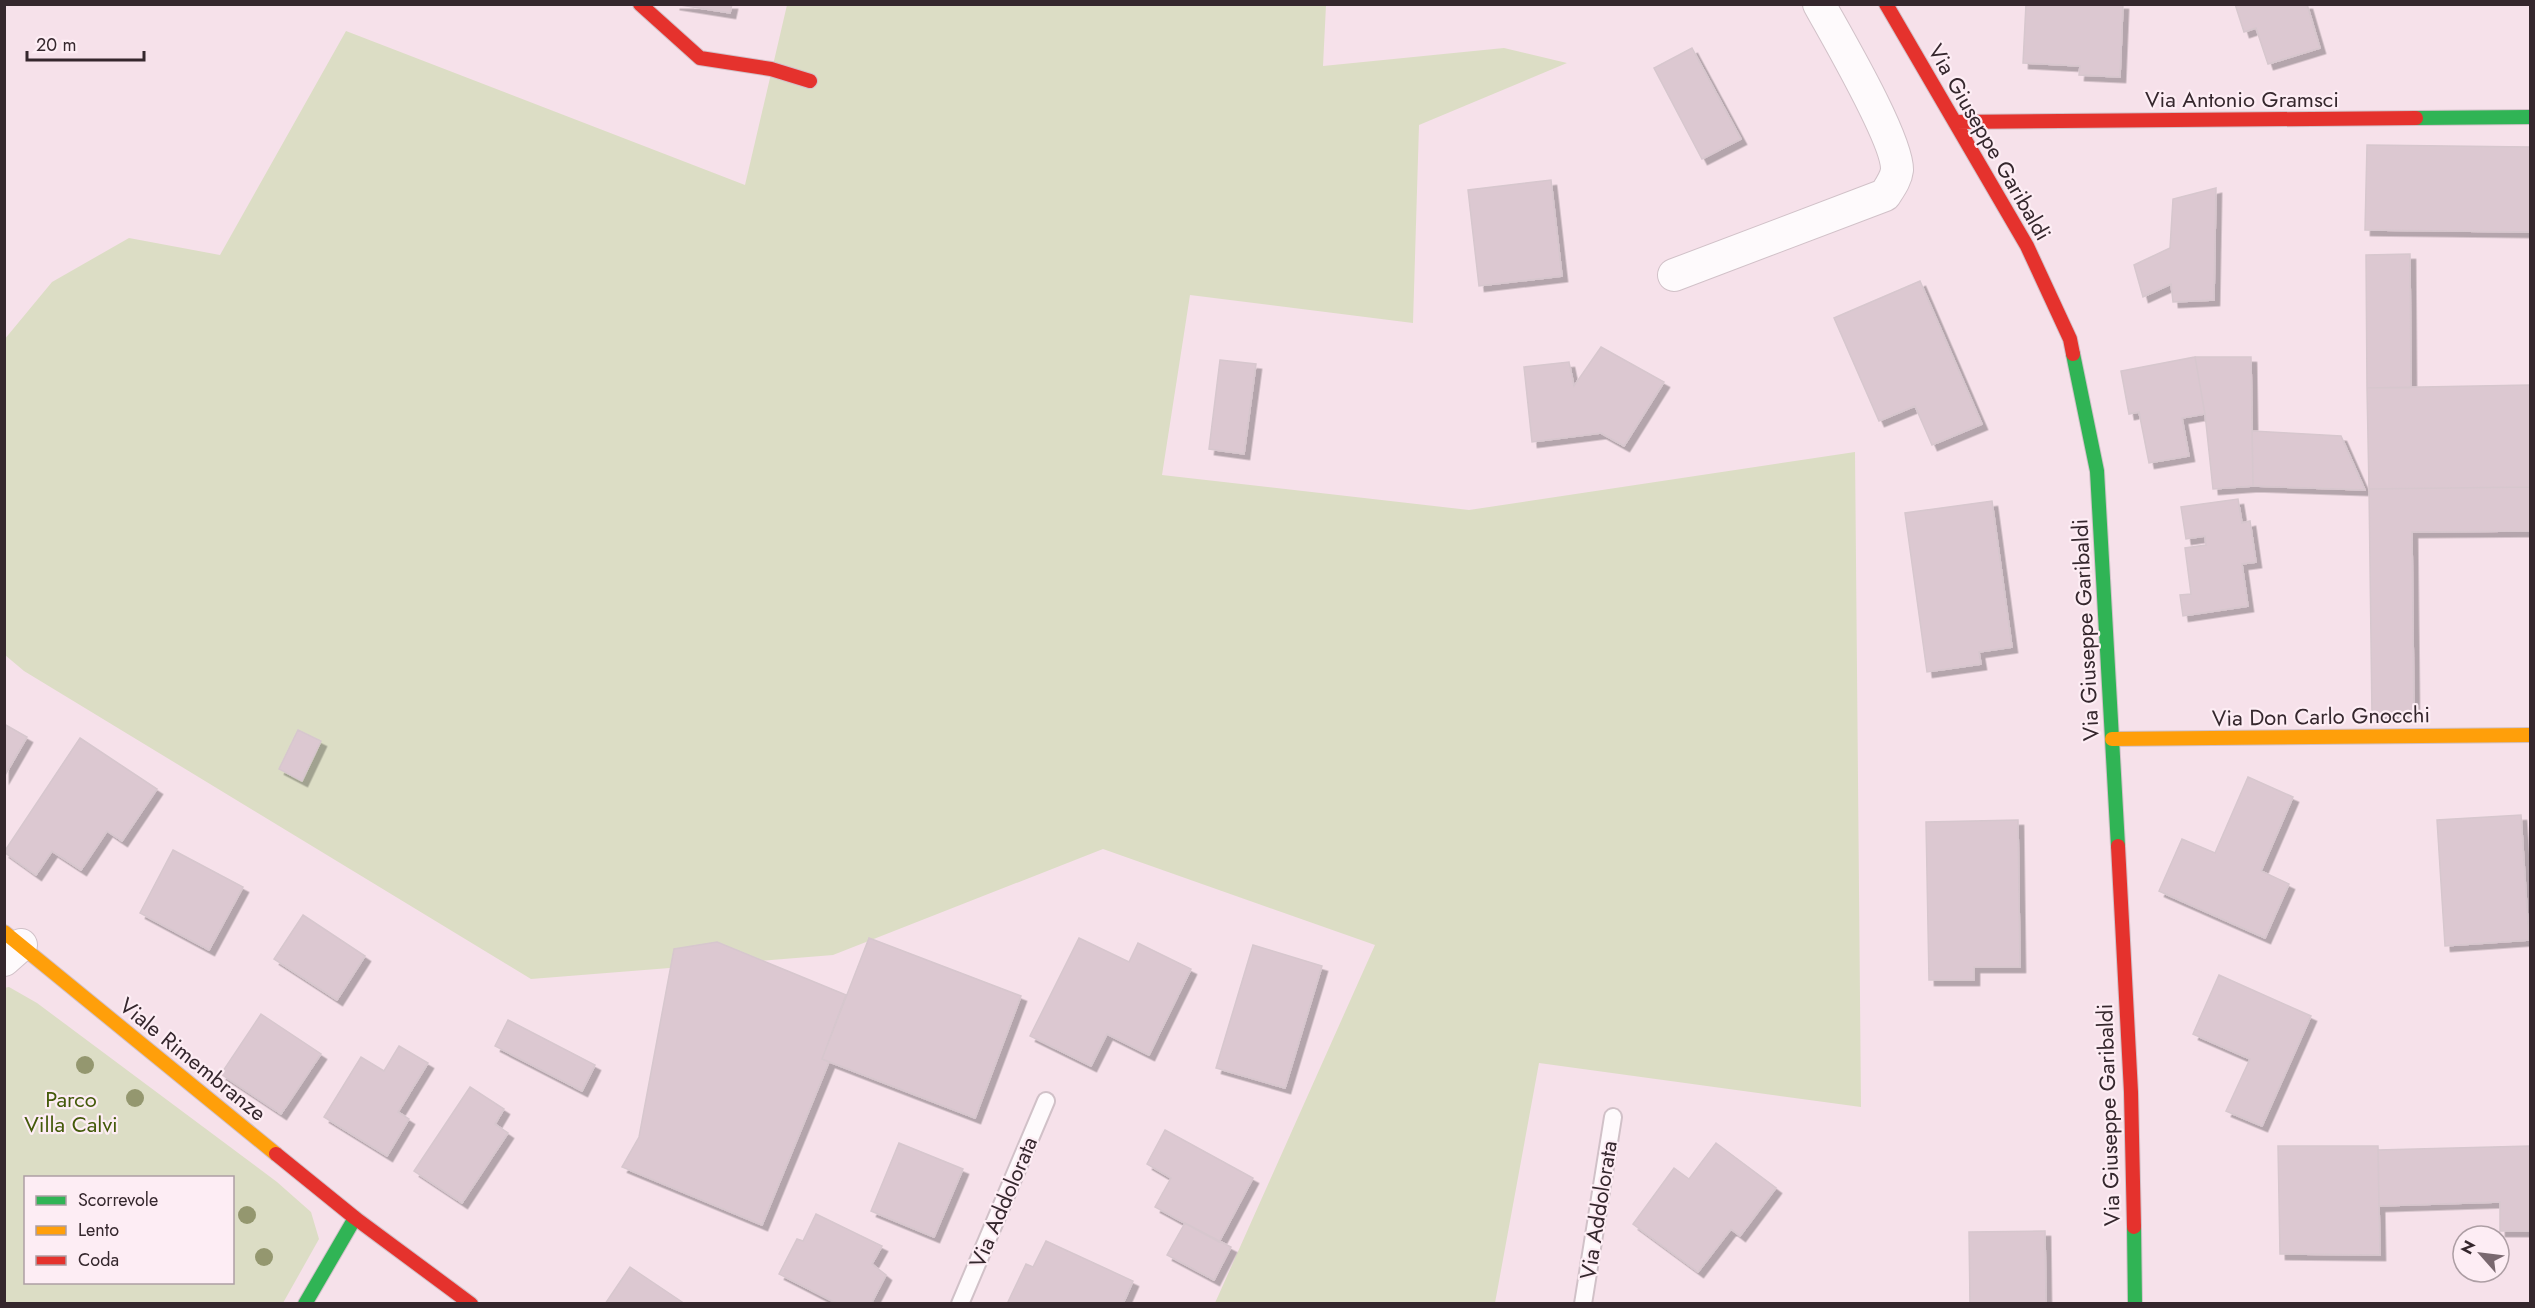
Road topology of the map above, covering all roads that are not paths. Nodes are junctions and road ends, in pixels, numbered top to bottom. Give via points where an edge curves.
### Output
1 (640, 4) edge
2 (1819, 4) edge
3 (1887, 4) edge
4 (810, 81) dead end
5 (2530, 117) edge
6 (1955, 122) junction
7 (1674, 275) dead end
8 (2530, 735) edge
9 (2112, 740) junction
10 (10, 946) edge
11 (1046, 1101) dead end
12 (1613, 1117) dead end
13 (355, 1218) junction
14 (305, 1304) edge
15 (471, 1304) edge
16 (960, 1304) edge
17 (1583, 1304) edge
18 (2135, 1304) edge

1 - 4 street via 700,58 771,69
2 - 7 street via 1886,132 1897,169 1893,184 1885,195
3 - 6 street, Via Giuseppe Garibaldi
5 - 6 street, Via Antonio Gramsci
6 - 9 street, Via Giuseppe Garibaldi via 2027,246 2070,339 2097,471
8 - 9 street, Via Don Carlo Gnocchi
9 - 18 street, Via Giuseppe Garibaldi via 2131,1092
10 - 13 street, Viale Rimembranze
11 - 16 lane, Via Addolorata
12 - 17 lane, Via Addolorata
13 - 14 street
13 - 15 street

